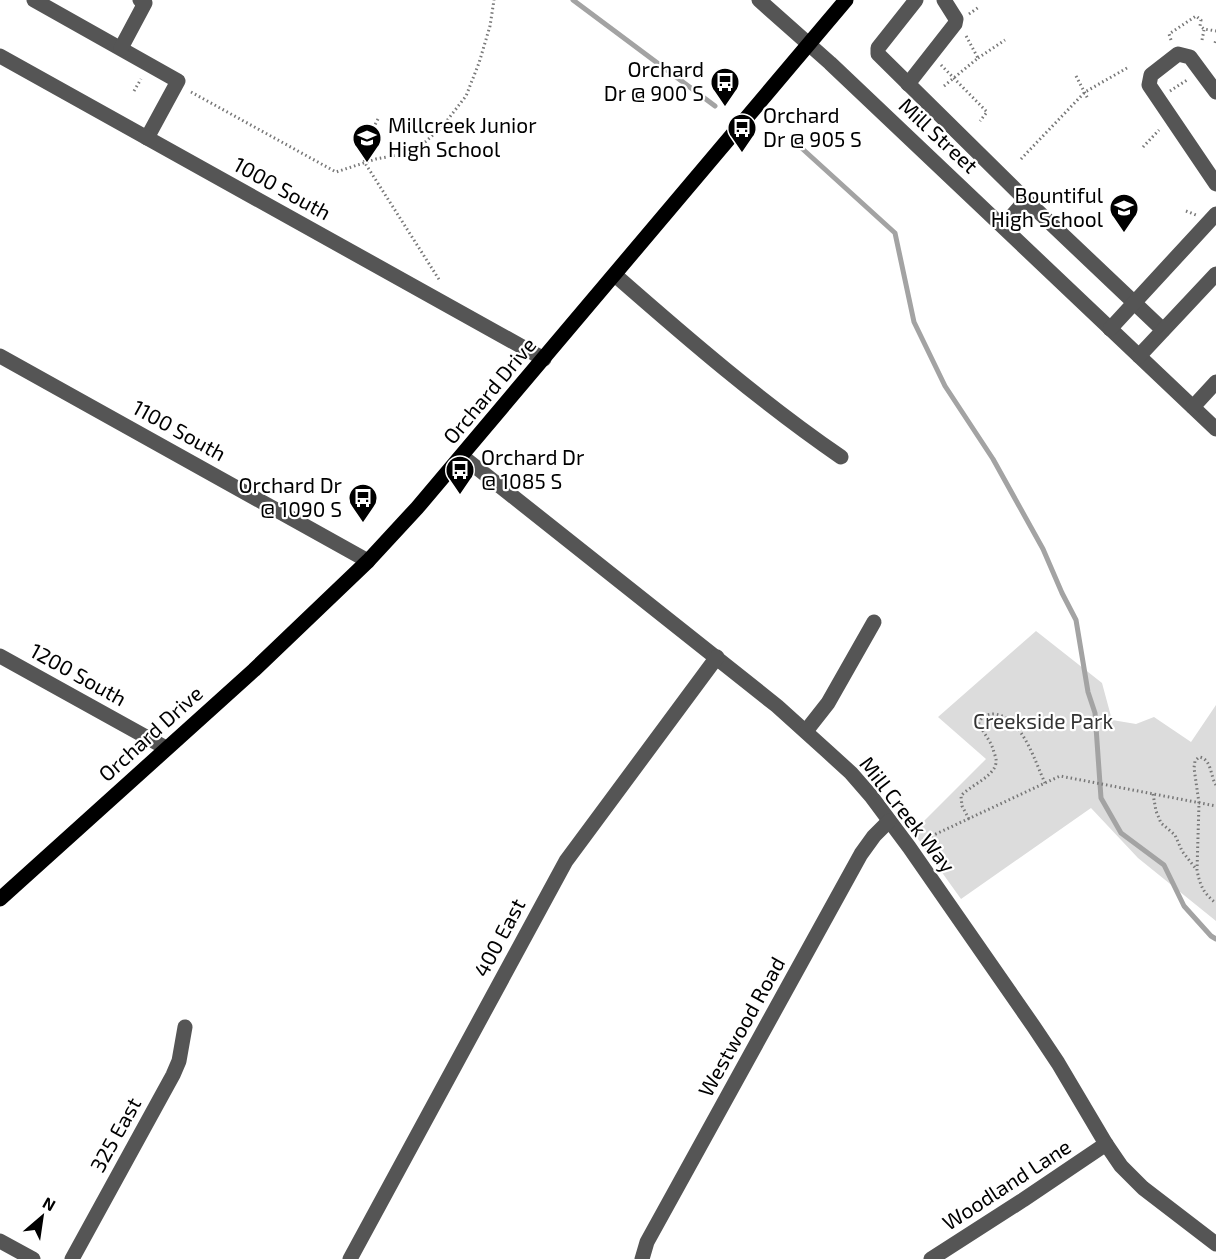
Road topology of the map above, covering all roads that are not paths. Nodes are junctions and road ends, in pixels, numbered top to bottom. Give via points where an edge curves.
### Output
1 (34, 0) edge
2 (140, 0) edge
3 (759, 0) edge
4 (846, 0) edge
5 (916, 0) edge
6 (944, 0) edge
7 (809, 43) junction
8 (121, 48) junction
9 (0, 56) edge
10 (909, 84) junction
11 (1216, 92) edge
12 (147, 138) junction
13 (1216, 184) edge
14 (1026, 200) junction
15 (1216, 214) edge
16 (1003, 226) junction
17 (1216, 274) edge
18 (615, 275) junction
19 (1135, 303) junction
20 (1110, 328) junction
21 (1163, 330) junction
22 (0, 356) edge
23 (1139, 356) junction
24 (544, 359) junction
25 (1216, 382) edge
26 (1193, 407) junction
27 (1216, 429) edge
28 (462, 456) junction
29 (841, 457) dead end
30 (368, 561) junction
31 (874, 622) dead end
32 (0, 656) edge
33 (717, 657) junction
34 (806, 731) junction
35 (166, 748) junction
36 (889, 821) junction
37 (0, 899) edge
38 (185, 1027) dead end
39 (1106, 1144) junction
40 (0, 1241) edge
41 (1216, 1244) edge
42 (33, 1259) edge
43 (72, 1259) edge
44 (350, 1259) edge
45 (642, 1259) edge
46 (931, 1259) edge

1 - 8 street
2 - 8 street via 145,3
3 - 7 street, Mill Street
4 - 7 main road, Orchard Drive
5 - 10 street via 878,48 878,54
6 - 10 street via 955,24
7 - 16 street, Mill Street
7 - 18 main road, Orchard Drive
8 - 12 street via 178,81
9 - 12 street, 1000 South
10 - 14 street
11 - 13 street via 1190,57 1178,54 1151,75 1149,85
12 - 24 street, 1000 South
14 - 16 street
14 - 19 street
15 - 19 street
16 - 20 street, Mill Street
17 - 21 street
18 - 24 main road, Orchard Drive
18 - 29 street via 725,370
19 - 20 street
19 - 21 street
20 - 23 street, Mill Street
21 - 23 street
22 - 30 street, 1100 South
23 - 26 street, Mill Street
24 - 28 main road, Orchard Drive
25 - 26 street
26 - 27 street, Mill Street
28 - 30 main road, Orchard Drive
28 - 33 street, Mill Creek Way
30 - 35 main road, Orchard Drive
31 - 34 street via 828,703
32 - 35 street, 1200 South
33 - 34 street, Mill Creek Way
33 - 44 street, 400 East via 566,861
34 - 36 street, Mill Creek Way via 851,773
35 - 37 main road, Orchard Drive
36 - 39 street, Mill Creek Way via 1034,1027
36 - 45 street, Westwood Road via 861,854 647,1242
38 - 43 street, 325 East via 173,1075
39 - 41 street, Mill Creek Way via 1131,1177
39 - 46 street, Woodland Lane
40 - 42 street

